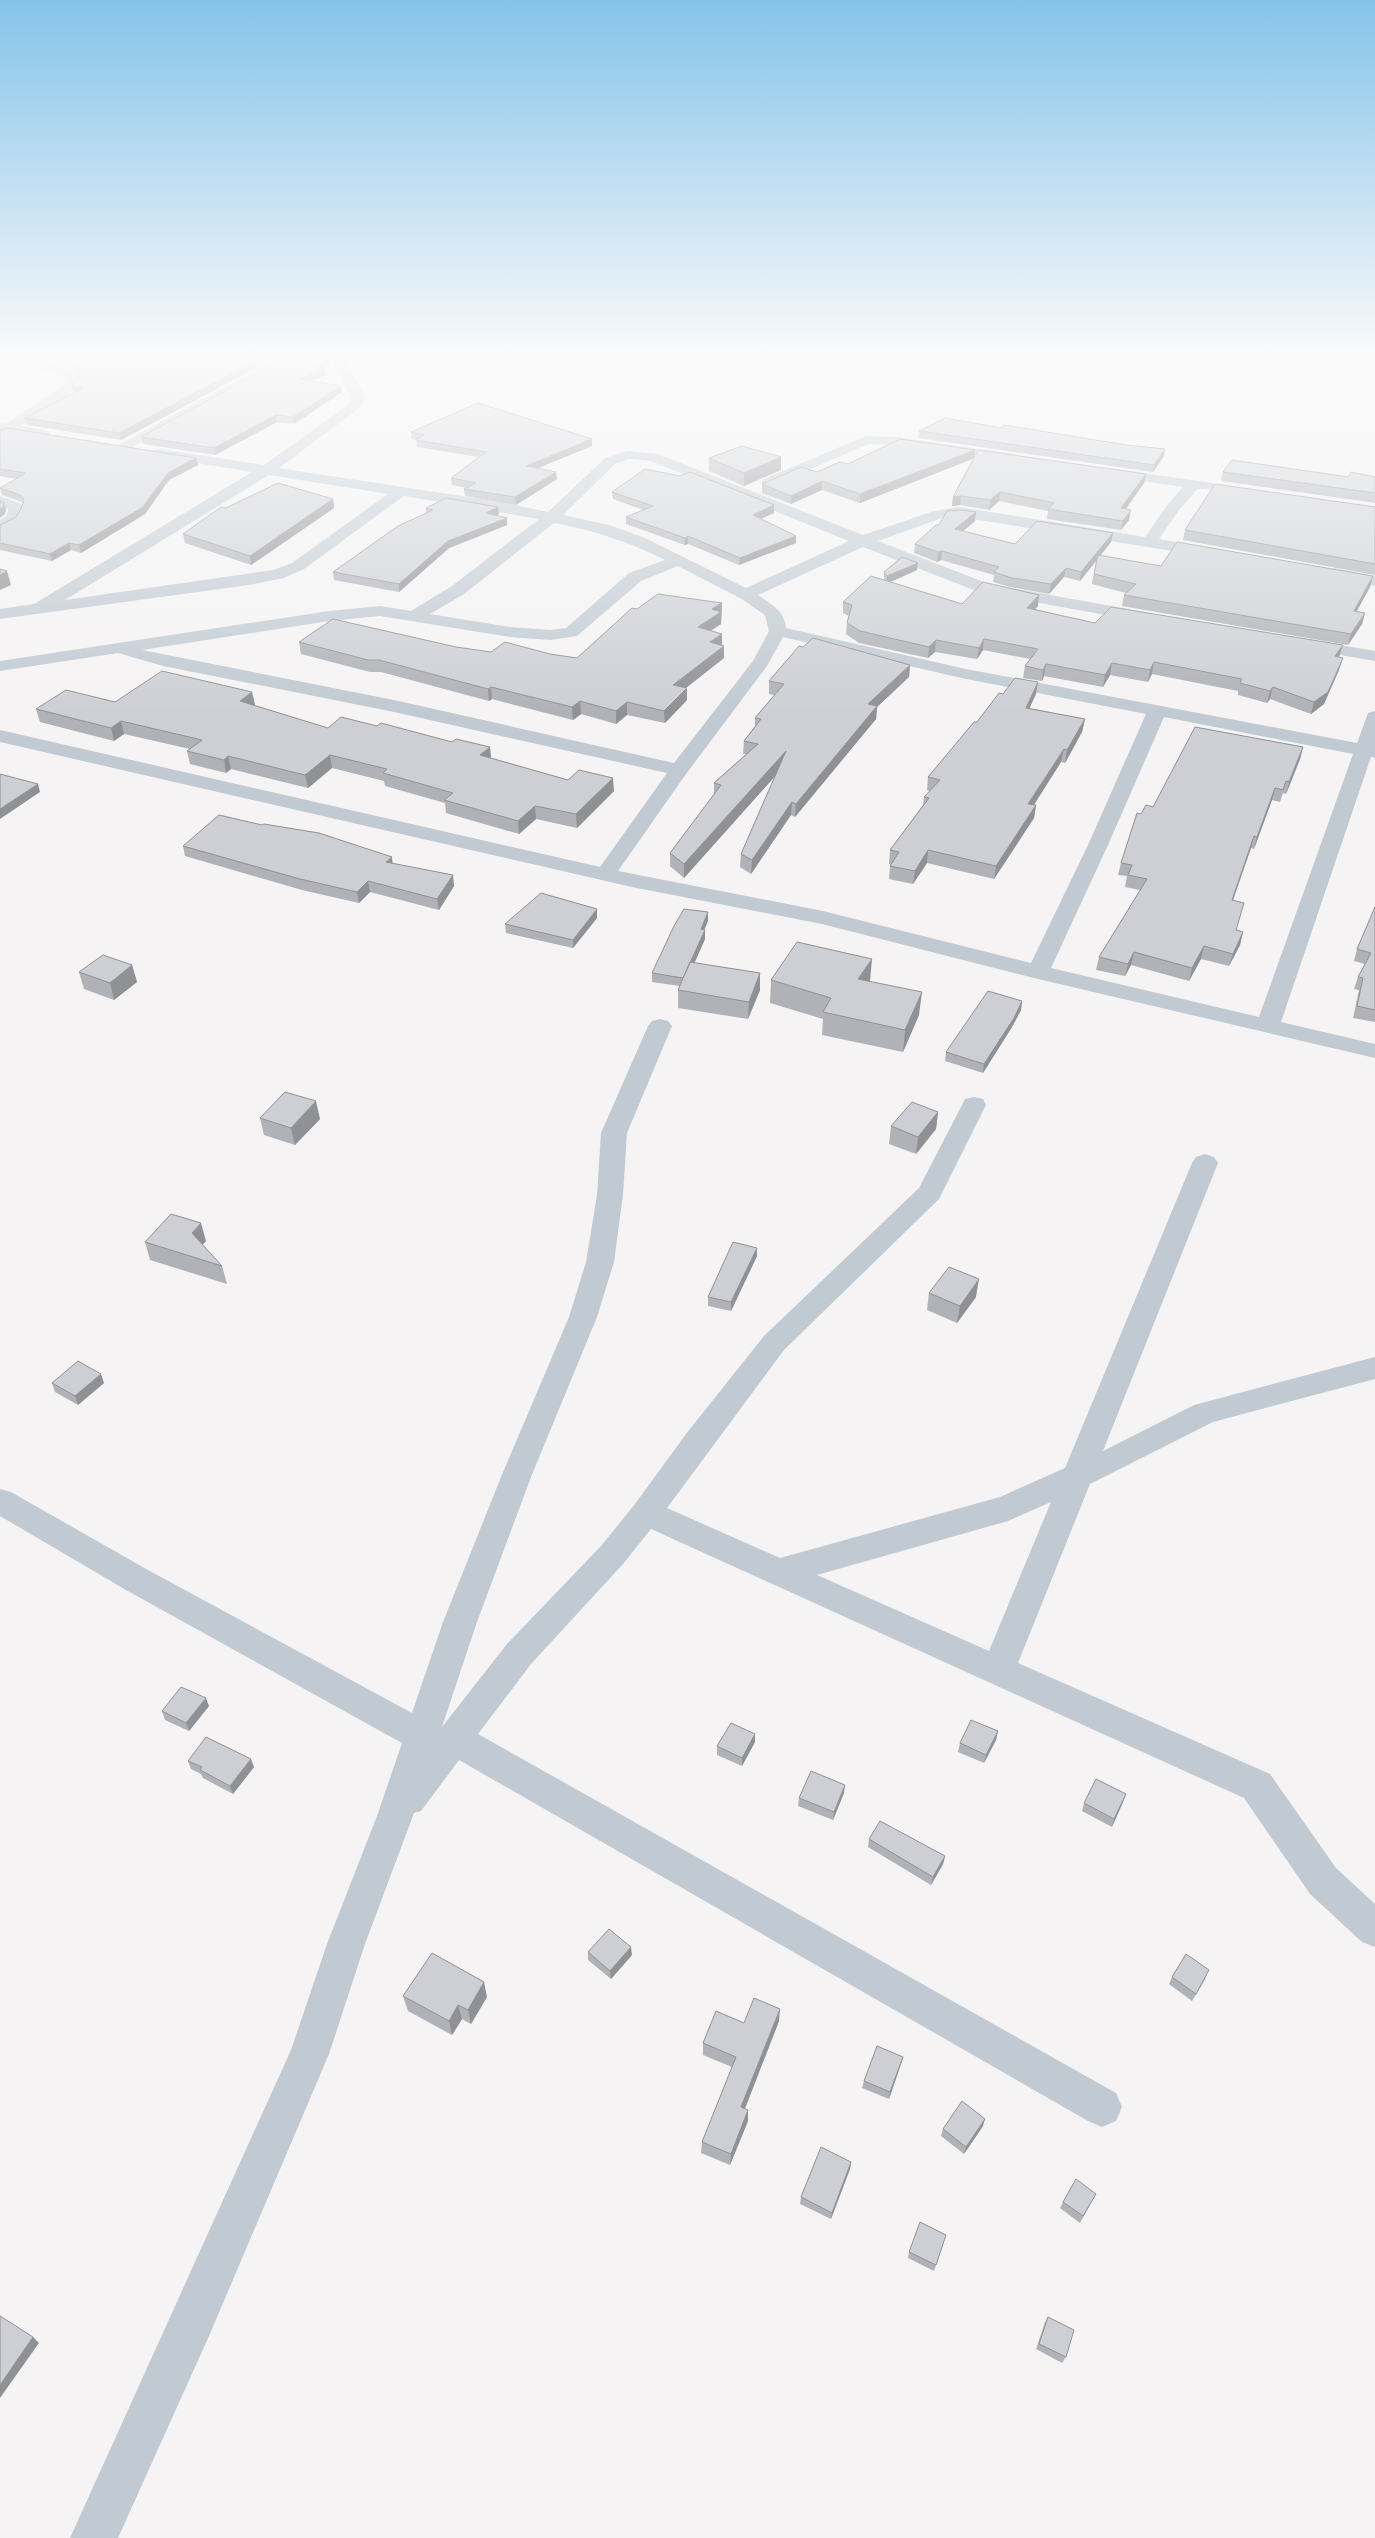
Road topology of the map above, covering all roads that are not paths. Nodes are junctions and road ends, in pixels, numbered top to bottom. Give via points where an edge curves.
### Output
1 (256, 476) edge
2 (300, 476) edge
3 (594, 476) edge
4 (703, 476) edge
5 (783, 476) edge
6 (1138, 476) edge
7 (1194, 484) junction
8 (1221, 488) edge
9 (400, 492) junction
10 (745, 493) junction
11 (0, 501) edge
12 (552, 517) junction
13 (0, 526) edge
14 (863, 541) junction
15 (1150, 542) junction
16 (1228, 555) edge
17 (677, 561) junction
18 (1316, 569) edge
19 (1375, 581) edge
20 (746, 594) junction
21 (40, 608) junction
22 (0, 614) edge
23 (413, 617) junction
24 (1163, 620) edge
25 (778, 631) junction
26 (1288, 641) edge
27 (116, 648) junction
28 (1375, 656) edge
29 (0, 666) edge
30 (1157, 711) junction
31 (1375, 716) edge
32 (0, 737) edge
33 (1369, 751) edge
34 (679, 770) junction
35 (128, 773) dead end
36 (606, 874) junction
37 (1038, 972) junction
38 (1268, 1025) junction
39 (660, 1026) dead end
40 (1375, 1051) edge
41 (974, 1105) dead end
42 (1205, 1163) dead end
43 (1375, 1368) edge
44 (1077, 1477) junction
45 (0, 1502) edge
46 (646, 1513) junction
47 (778, 1572) junction
48 (998, 1671) junction
49 (438, 1737) junction
50 (1375, 1929) edge
51 (1102, 2107) dead end
52 (94, 2538) edge

1 - 21 street
2 - 9 street
3 - 12 street
4 - 10 street
5 - 10 street
6 - 7 street
7 - 8 street
7 - 15 street via 1173,506
9 - 12 street
9 - 21 street via 298,566 278,574
10 - 14 street
11 - 13 street via 12,504 17,512
12 - 17 street via 603,528 637,540
12 - 23 street via 458,590
14 - 15 street via 940,514 960,512
14 - 20 street
14 - 24 street via 985,588
15 - 16 street
17 - 20 street
17 - 23 street via 635,577 571,632 550,635 510,632
18 - 19 street
20 - 25 street via 772,612
21 - 22 street
23 - 27 street via 380,611 329,616
25 - 30 street via 966,674
25 - 34 street via 761,662
26 - 28 street
27 - 29 street
27 - 34 street via 163,661 394,706
30 - 33 street
30 - 37 street
31 - 33 street
32 - 35 street
32 - 36 street
33 - 38 street
34 - 36 street
36 - 37 street via 823,918
37 - 38 street
38 - 40 street
39 - 49 street via 614,1133 610,1194 600,1262 582,1317 460,1622
41 - 46 street via 930,1193 774,1343
42 - 44 street
43 - 44 street via 1205,1413
44 - 47 street via 1008,1508
44 - 48 street
45 - 49 street via 137,1580
46 - 47 street
46 - 49 street via 612,1555
47 - 48 street
48 - 50 street via 1257,1786 1323,1882
49 - 51 street
49 - 52 street via 395,1816 308,2054

